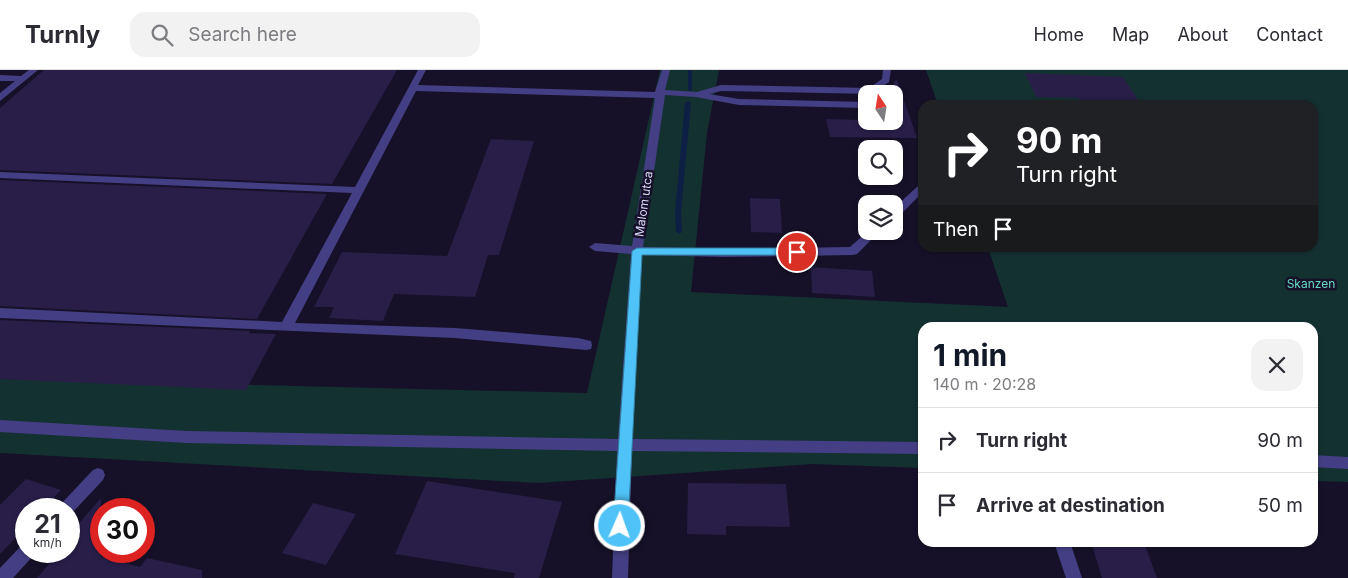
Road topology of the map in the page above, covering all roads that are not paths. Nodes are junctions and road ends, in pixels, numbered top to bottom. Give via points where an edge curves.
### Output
1 (34, 70) edge
2 (422, 70) edge
3 (666, 70) edge
4 (887, 70) edge
5 (0, 78) edge
6 (22, 79) junction
7 (412, 88) junction
8 (660, 94) junction
9 (696, 94) junction
10 (0, 98) edge
11 (858, 105) edge
12 (0, 175) edge
13 (358, 190) junction
14 (918, 192) edge
15 (903, 206) edge
16 (865, 240) edge
17 (595, 247) dead end
18 (637, 251) junction
19 (0, 313) edge
20 (286, 327) junction
21 (586, 345) dead end
22 (0, 426) edge
23 (624, 445) junction
24 (918, 448) edge
25 (1318, 461) edge
26 (1348, 463) edge
27 (98, 475) dead end
28 (76, 498) edge
29 (1064, 547) edge
30 (15, 563) edge
31 (2, 578) edge
32 (620, 578) edge
33 (1074, 578) edge

1 - 6 street
2 - 7 street
3 - 8 street, Malom utca
4 - 9 street via 886,80 871,91 721,88
5 - 6 street
6 - 10 street
7 - 8 street
7 - 13 street
8 - 9 street
8 - 18 street, Malom utca
9 - 11 street via 739,102
12 - 13 street
13 - 20 street
14 - 15 street
16 - 18 street via 853,251
17 - 18 street
18 - 23 street, Malom utca
19 - 20 street
20 - 21 street via 455,333
22 - 23 street via 187,437
23 - 24 street
23 - 32 street, Malom utca
25 - 26 street
27 - 28 street
29 - 33 street
30 - 31 street

